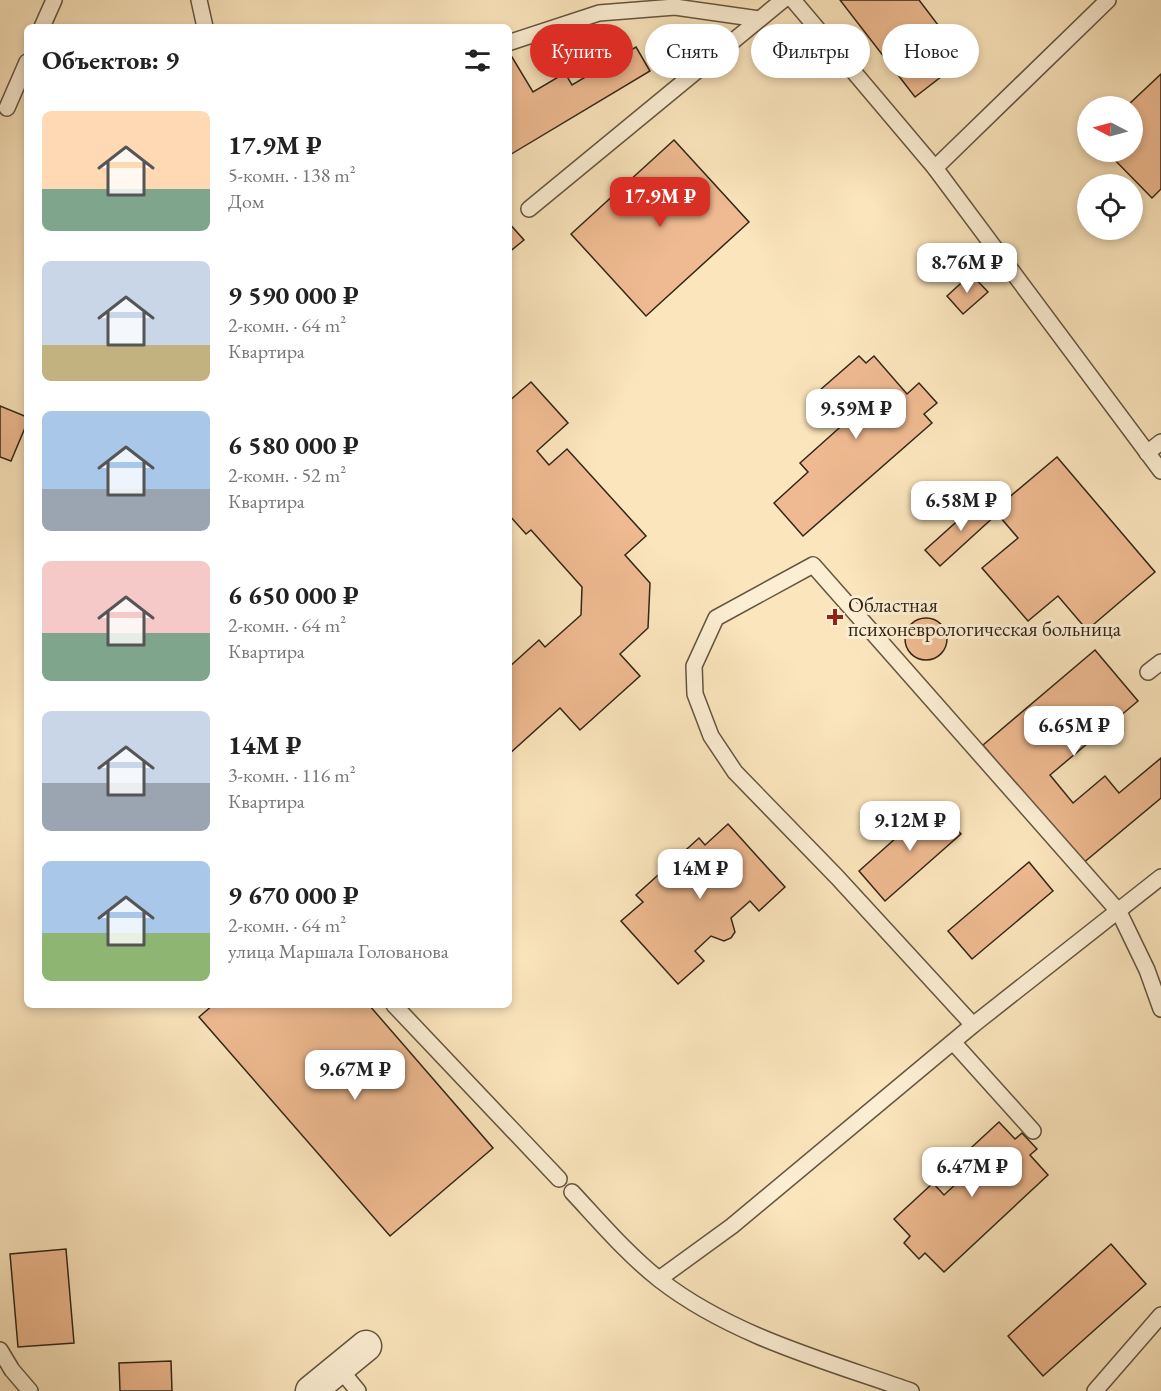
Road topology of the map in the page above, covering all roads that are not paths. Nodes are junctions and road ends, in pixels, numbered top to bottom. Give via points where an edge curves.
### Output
1 (54, 0) edge
2 (199, 0) edge
3 (783, 0) edge
4 (792, 0) edge
5 (1108, 0) edge
6 (759, 20) junction
7 (43, 24) edge
8 (204, 24) edge
9 (512, 42) edge
10 (24, 69) edge
11 (7, 108) dead end
12 (935, 168) junction
13 (529, 209) dead end
14 (1161, 442) edge
15 (1147, 453) junction
16 (1161, 471) edge
17 (1161, 662) edge
18 (1148, 672) dead end
19 (1161, 878) edge
20 (1119, 912) junction
21 (397, 1008) edge
22 (1161, 1009) edge
23 (973, 1025) junction
24 (953, 1042) junction
25 (1033, 1131) dead end
26 (559, 1179) dead end
27 (572, 1192) dead end
28 (659, 1279) junction
29 (1161, 1315) edge
30 (366, 1346) dead end
31 (0, 1350) edge
32 (339, 1368) junction
33 (30, 1391) edge
34 (311, 1391) edge
35 (358, 1391) edge
36 (911, 1391) edge
37 (1095, 1391) edge

1 - 7 lane
2 - 8 lane
3 - 6 lane
4 - 12 lane
5 - 12 lane
6 - 9 lane via 675,8 599,13
6 - 13 lane
10 - 11 lane
12 - 15 lane
14 - 15 lane
15 - 16 lane
17 - 18 lane
19 - 20 lane
20 - 22 lane
20 - 23 lane
20 - 23 lane via 813,566 716,618 694,666 695,694 711,736 735,772
21 - 26 lane
23 - 24 lane
24 - 25 lane
24 - 28 lane via 732,1226
27 - 28 lane
28 - 36 lane via 704,1309 777,1343
29 - 37 lane
30 - 32 street
31 - 33 lane
32 - 34 street
32 - 35 lane

